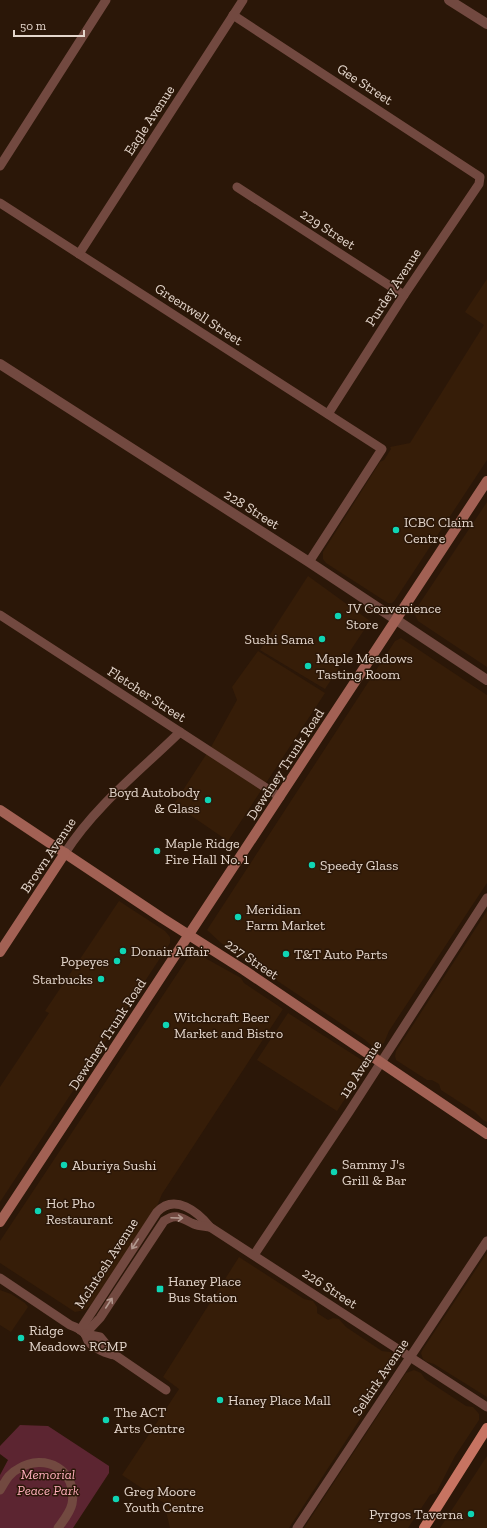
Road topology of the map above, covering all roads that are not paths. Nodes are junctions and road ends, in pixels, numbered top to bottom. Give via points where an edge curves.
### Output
1 (106, 0) edge
2 (243, 0) edge
3 (449, 0) edge
4 (233, 15) junction
5 (487, 24) edge
6 (0, 166) edge
7 (480, 177) joint
8 (237, 187) dead end
9 (0, 203) edge
10 (79, 254) junction
11 (404, 295) junction
12 (0, 364) edge
13 (328, 414) junction
14 (487, 481) edge
15 (308, 562) junction
16 (0, 615) edge
17 (397, 619) junction
18 (487, 680) edge
19 (180, 732) junction
20 (280, 797) junction
21 (0, 810) edge
22 (64, 853) junction
23 (487, 898) edge
24 (189, 935) junction
25 (0, 952) edge
26 (381, 1063) junction
27 (487, 1134) edge
28 (157, 1212) joint
29 (0, 1222) edge
30 (210, 1227) junction
31 (487, 1241) edge
32 (254, 1255) junction
33 (0, 1278) edge
34 (82, 1332) junction
35 (410, 1357) junction
36 (166, 1390) dead end
37 (487, 1407) edge
38 (487, 1428) edge
39 (0, 1490) edge
40 (58, 1528) edge
41 (297, 1528) edge
42 (424, 1528) edge

1 - 6 street
2 - 4 street, Eagle Avenue
3 - 5 street
4 - 7 street, Gee Street
4 - 10 street, Eagle Avenue
7 - 11 street, Purdey Avenue via 478,184
8 - 11 street, 229 Street
9 - 10 street, Greenwell Street
10 - 13 street, Greenwell Street
11 - 13 street, Purdey Avenue
12 - 15 street, 228 Street
13 - 15 street, Greenwell Street via 382,449
14 - 17 main road, Dewdney Trunk Road
15 - 17 street, 228 Street
16 - 19 street, Fletcher Street
17 - 18 street, 228 Street
17 - 20 main road, Dewdney Trunk Road
19 - 20 street, Fletcher Street
19 - 22 street, Brown Avenue via 97,811
20 - 24 main road, Dewdney Trunk Road
21 - 22 main road, 227 Street
22 - 24 main road, 227 Street
22 - 25 main road, Brown Avenue
23 - 26 street, 119 Avenue
24 - 26 main road, 227 Street
24 - 29 main road, Dewdney Trunk Road
26 - 27 main road, 227 Street
26 - 32 street, 119 Avenue
28 - 30 street, 226 Street via 167,1205 185,1206 198,1213
28 -> 34 street, McIntosh Avenue
30 - 32 street, 226 Street
34 -> 30 street via 100,1318 164,1221 180,1217
31 - 35 street, Selkirk Avenue
32 - 35 street, 226 Street
33 - 34 street
34 - 36 street via 89,1342 108,1354 115,1355
35 - 37 street, 226 Street
35 - 41 street, Selkirk Avenue
38 - 42 main road
39 - 40 street via 11,1474 25,1465 42,1462 58,1467 68,1479 72,1498 70,1510

